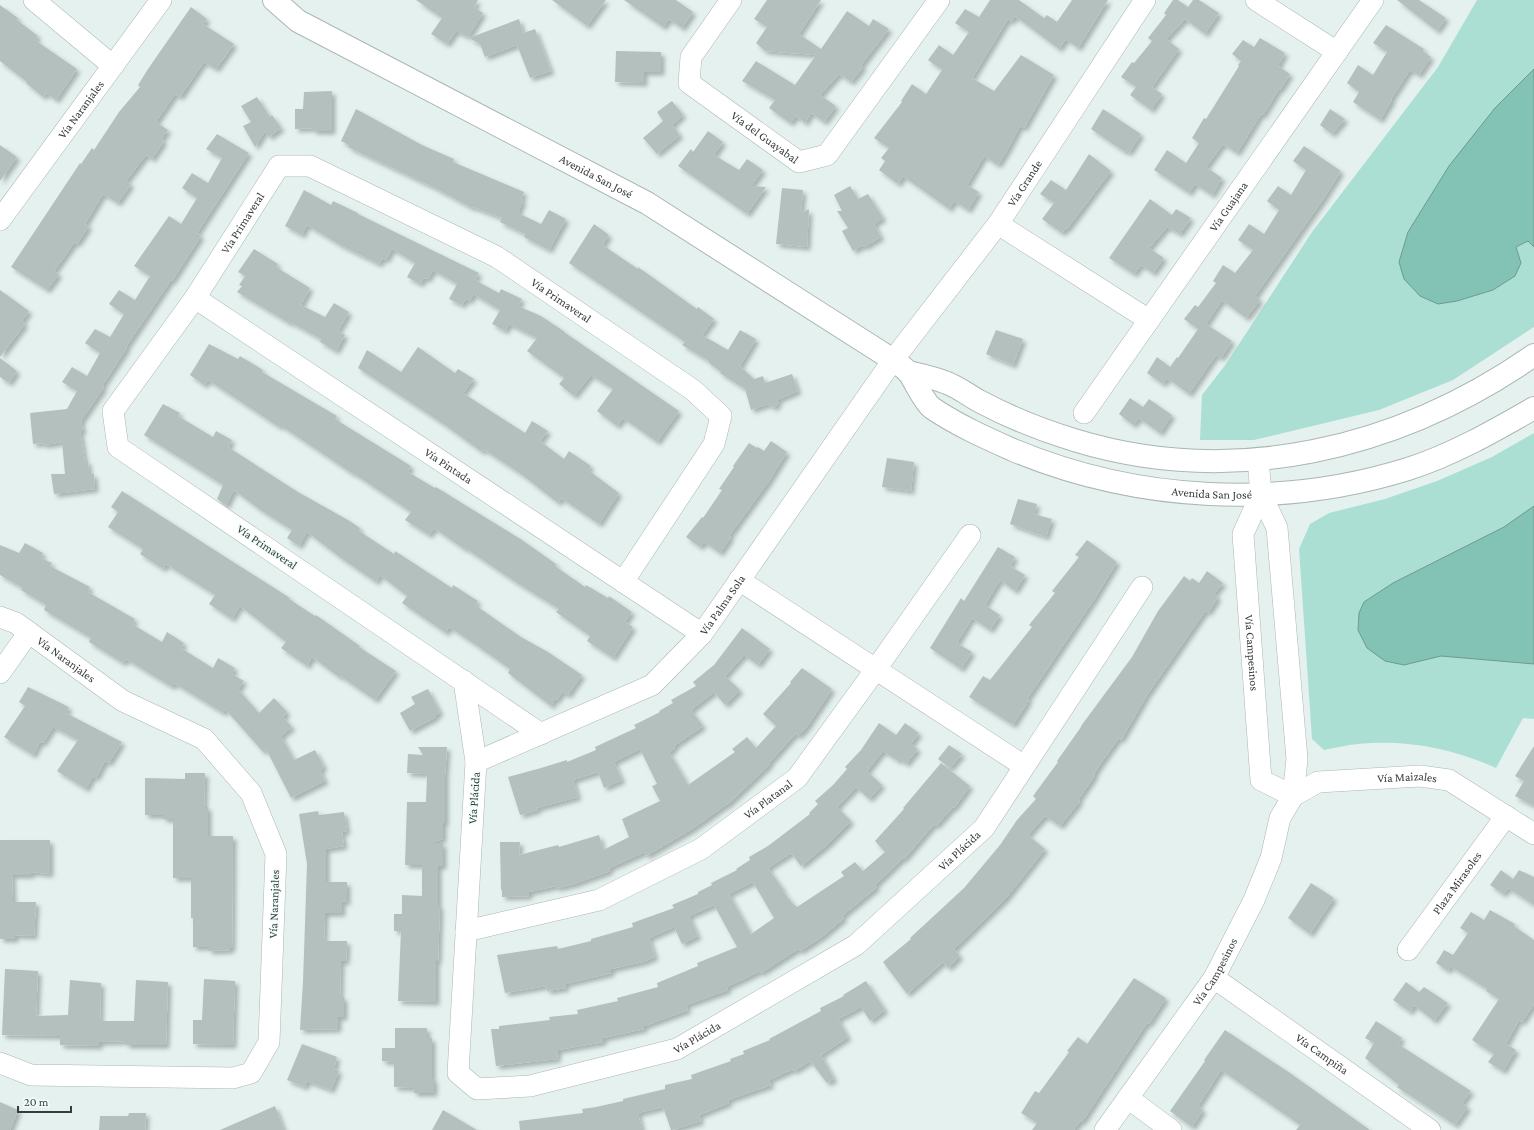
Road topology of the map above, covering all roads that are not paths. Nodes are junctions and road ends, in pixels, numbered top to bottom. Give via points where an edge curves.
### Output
1 (34, 0) edge
2 (161, 0) edge
3 (274, 0) edge
4 (731, 0) edge
5 (939, 0) edge
6 (1145, 0) edge
7 (1256, 0) edge
8 (1374, 0) edge
9 (1337, 52) junction
10 (113, 66) junction
11 (0, 219) edge
12 (998, 224) junction
13 (195, 298) junction
14 (1149, 320) junction
15 (1534, 355) edge
16 (901, 366) junction
17 (1534, 408) edge
18 (1084, 413) dead end
19 (1258, 459) junction
20 (1261, 494) junction
21 (970, 535) dead end
22 (739, 580) junction
23 (623, 582) junction
24 (1142, 587) dead end
25 (0, 617) edge
26 (29, 632) junction
27 (702, 634) junction
28 (876, 669) junction
29 (0, 673) edge
30 (464, 681) junction
31 (541, 734) junction
32 (476, 762) junction
33 (1024, 766) junction
34 (1293, 796) junction
35 (1506, 816) junction
36 (1534, 834) edge
37 (466, 931) junction
38 (1408, 950) dead end
39 (1214, 978) junction
40 (0, 1063) edge
41 (1128, 1098) junction
42 (1105, 1130) edge
43 (1171, 1130) edge
44 (1430, 1130) edge

1 - 10 street
2 - 10 street, Vía Naranjales
3 - 16 street, Avenida San José via 298,21 647,203
4 - 5 street, Vía del Guayabal via 691,57 689,83 799,162 827,155
6 - 12 street, Vía Grande
7 - 9 street
8 - 9 street, Vía Guajana
9 - 14 street, Vía Guajana
10 - 11 street, Vía Naranjales
12 - 14 street
12 - 16 street, Vía Grande
13 - 23 street, Vía Pintada
13 - 23 street, Vía Primaveral via 279,166 310,166 497,257 693,390 721,416 714,444
13 - 30 street, Vía Primaveral via 113,410 118,447
14 - 18 street, Vía Guajana
15 - 19 street, Avenida San José via 1461,400 1394,429 1324,450
16 - 19 street, Avenida San José via 947,382 990,406 1042,429 1075,440 1110,449 1180,459
16 - 20 street, Avenida San José via 930,407 997,443 1046,462 1104,480 1142,487 1209,494
16 - 22 street, Vía Palma Sola
17 - 20 street, Avenida San José via 1481,438 1409,469 1333,487
19 - 20 street, Vía Campesinos
20 - 34 street, Vía Campesinos via 1277,528 1297,759
20 - 34 street, Vía Campesinos via 1243,534 1261,780
21 - 28 street, Vía Platanal
22 - 27 street, Vía Palma Sola
22 - 28 street
23 - 27 street, Vía Pintada
24 - 33 street, Vía Plácida
25 - 26 street, Vía Naranjales via 16,623
26 - 29 street
26 - 40 street, Vía Naranjales via 123,701 204,739 251,793 276,854 269,1042 251,1073 233,1078 31,1075
27 - 31 street, Vía Palma Sola via 652,685
28 - 33 street
28 - 37 street, Vía Platanal via 797,778 701,849 599,900
30 - 31 street, Vía Primaveral
30 - 32 street, Vía Plácida
31 - 32 street, Vía Palma Sola
32 - 37 street, Vía Plácida
33 - 37 street, Vía Plácida via 984,828 856,945 677,1049 530,1086 477,1089 458,1073
34 - 35 street, Vía Maizales via 1318,782 1420,776 1448,780
34 - 39 street, Vía Campesinos via 1280,818 1271,858 1254,900
35 - 36 street, Vía Maizales
35 - 38 street, Plaza Mirasoles
39 - 41 street, Vía Campesinos
39 - 44 street, Vía Campiña
41 - 42 street, Vía Campesinos
41 - 43 street

